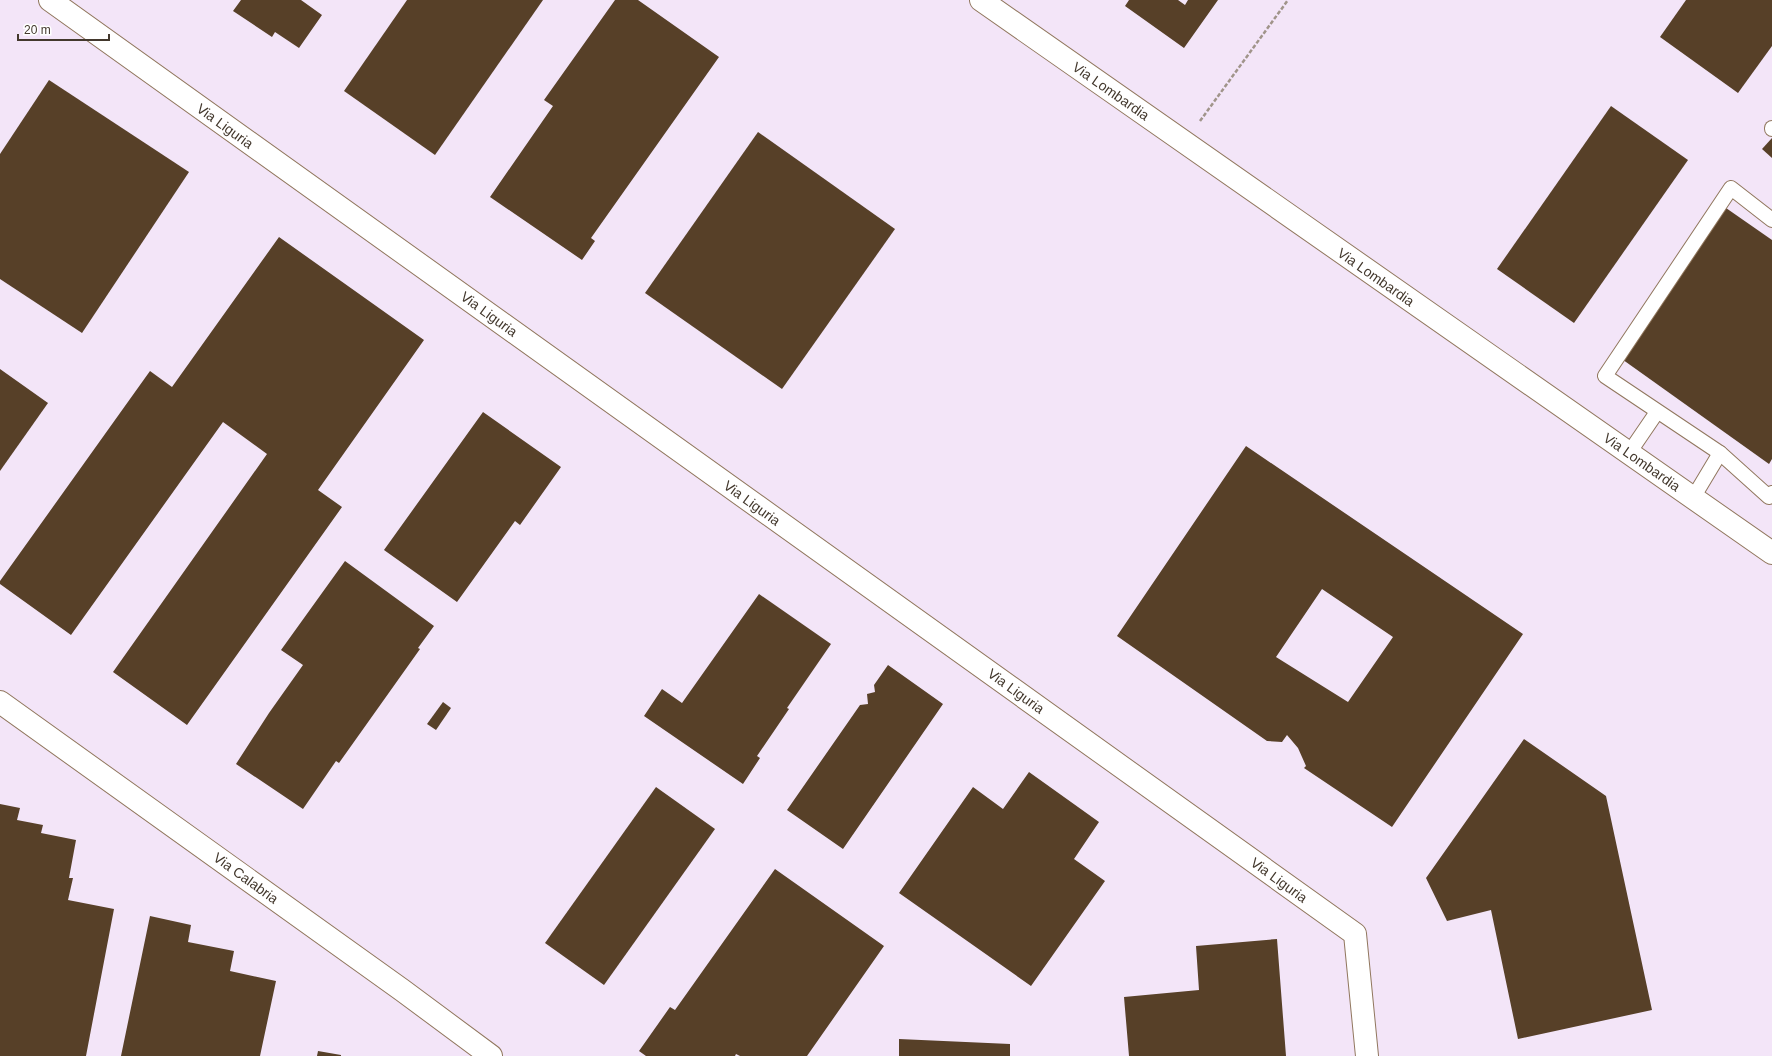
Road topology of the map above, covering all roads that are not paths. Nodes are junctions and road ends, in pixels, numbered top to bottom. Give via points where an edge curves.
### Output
1 (50, 0) edge
2 (981, 0) edge
3 (1772, 220) edge
4 (1657, 412) junction
5 (1629, 453) junction
6 (1720, 453) junction
7 (1772, 493) edge
8 (1693, 498) junction
9 (1772, 554) edge
10 (0, 702) edge
11 (491, 1056) edge
12 (1367, 1056) edge

1 - 12 street, Via Liguria via 1355,934
2 - 5 street, Via Lombardia
3 - 4 lane via 1731,188 1605,376
4 - 5 lane
4 - 6 lane
5 - 8 street, Via Lombardia
6 - 7 lane via 1769,497
6 - 8 lane
8 - 9 street, Via Lombardia
10 - 11 street, Via Calabria via 396,985

